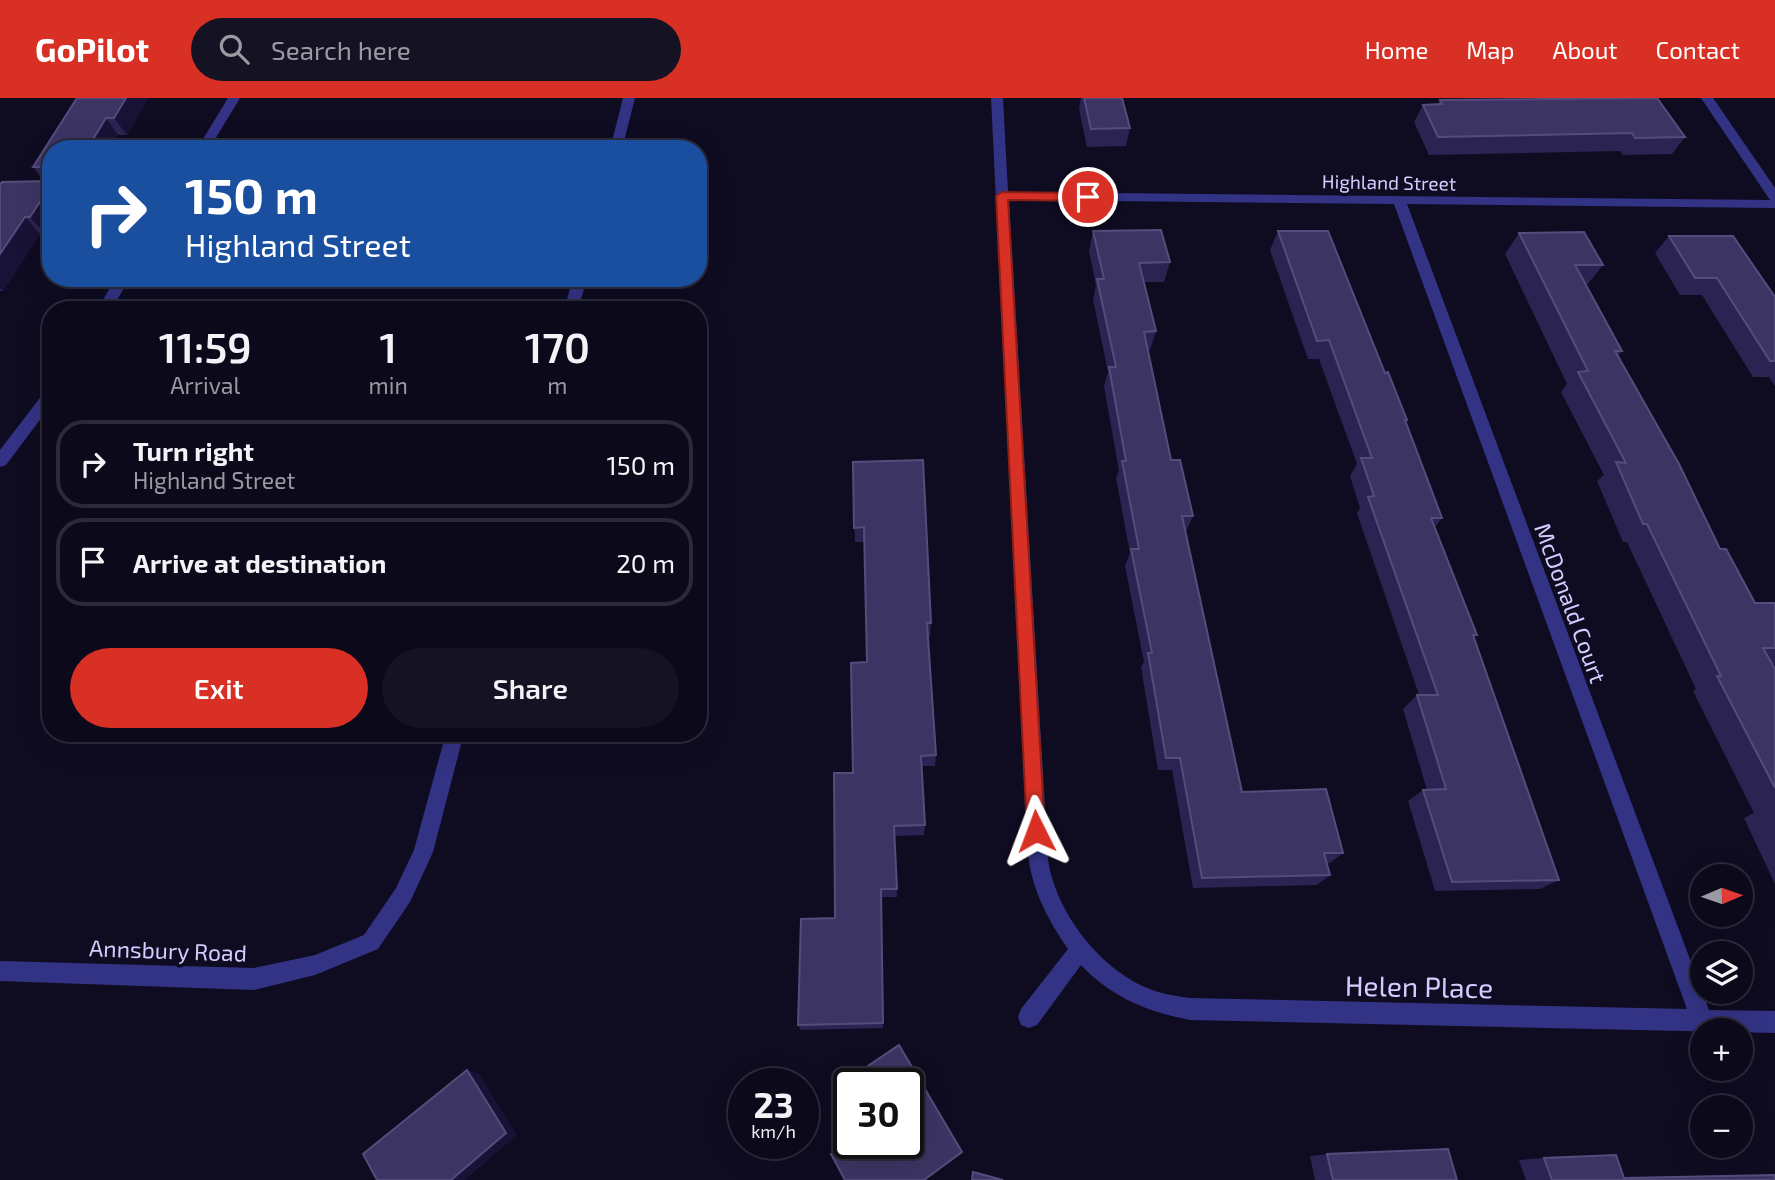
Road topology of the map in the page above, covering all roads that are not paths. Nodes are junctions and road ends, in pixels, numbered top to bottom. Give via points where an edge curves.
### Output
1 (234, 98) edge
2 (629, 98) edge
3 (997, 98) edge
4 (1707, 98) edge
5 (208, 140) edge
6 (617, 140) edge
7 (1002, 196) junction
8 (1775, 198) edge
9 (1399, 201) junction
10 (1775, 204) edge
11 (42, 406) edge
12 (0, 461) edge
13 (453, 742) edge
14 (1081, 948) junction
15 (0, 971) edge
16 (1029, 1017) dead end
17 (1701, 1018) edge
18 (1690, 1021) edge
19 (1753, 1022) edge
20 (1775, 1022) edge

1 - 5 street
2 - 6 street
3 - 7 street, Helen Place
4 - 8 street
7 - 9 street, Highland Street
7 - 14 street, Helen Place via 1036,831 1041,872 1056,915
9 - 10 street, Highland Street
9 - 17 street, McDonald Court
11 - 12 street
13 - 15 street, Annsbury Road via 423,852 403,895 371,942 314,965 254,979
14 - 16 street
14 - 18 street, Helen Place via 1135,994 1190,1009
19 - 20 street, Helen Place

